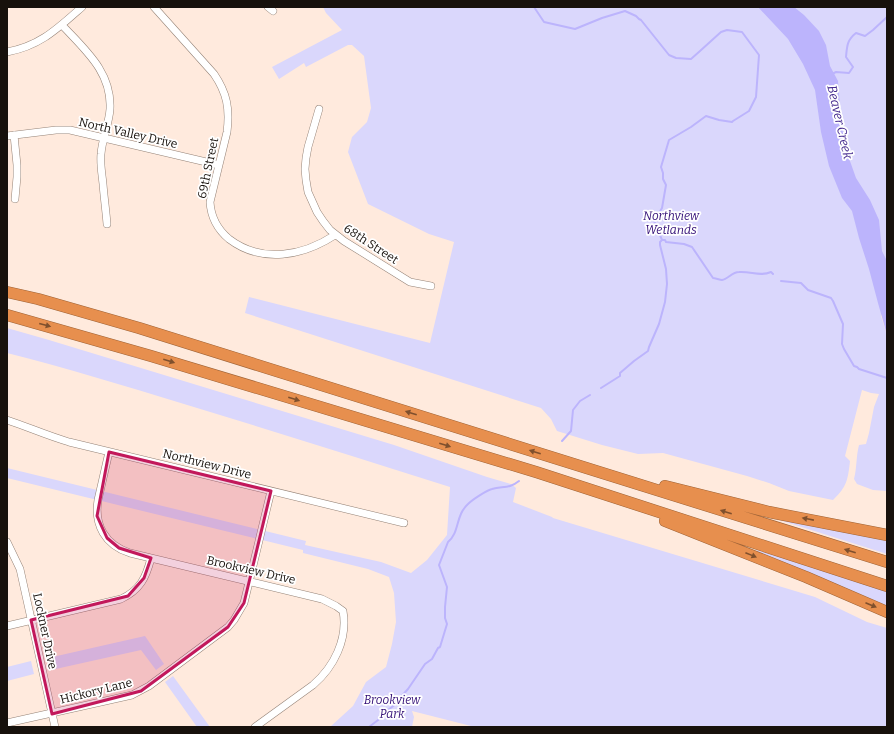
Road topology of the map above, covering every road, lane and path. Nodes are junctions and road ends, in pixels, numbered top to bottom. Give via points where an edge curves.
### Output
1 (82, 7) edge
2 (154, 7) edge
3 (62, 25) junction
4 (7, 52) edge
5 (319, 109) dead end
6 (10, 135) edge
7 (104, 138) junction
8 (218, 165) junction
9 (15, 199) dead end
10 (107, 224) dead end
11 (336, 234) junction
12 (431, 286) dead end
13 (7, 292) edge
14 (7, 315) edge
15 (7, 420) edge
16 (109, 452) junction
17 (553, 458) junction
18 (271, 491) junction
19 (626, 501) junction
20 (404, 523) dead end
21 (887, 535) edge
22 (7, 542) edge
23 (151, 558) junction
24 (887, 562) edge
25 (249, 582) junction
26 (887, 586) edge
27 (887, 612) edge
28 (31, 620) junction
29 (7, 626) edge
30 (52, 714) junction
31 (7, 723) edge
32 (55, 727) edge
33 (255, 727) edge

1 - 3 street
2 - 8 street, 69th Street via 214,74 224,92 228,122
3 - 4 street via 37,43
3 - 7 street via 97,64 105,79 110,110
5 - 11 street, 68th Street via 308,147 306,180 317,212
6 - 7 street, North Valley Drive via 70,130
6 - 9 street via 17,165
7 - 8 street, North Valley Drive
7 - 10 street via 101,163
8 - 11 street, 69th Street via 211,195 211,210 220,231 236,244 256,253 281,254 306,249
11 - 12 street, 68th Street via 410,282
17 -> 13 highway via 139,328
14 -> 19 highway
15 - 16 street, Northview Drive
16 - 18 street, Northview Drive
16 - 23 street, Brookview Drive via 98,500 99,524 112,544
21 -> 17 highway via 769,512
24 -> 17 highway
18 - 20 street, Northview Drive
18 - 25 street
19 - 26 highway
19 -> 27 highway via 649,514
22 - 28 street, Lockner Drive via 20,569
23 - 25 street, Brookview Drive
23 - 28 street via 140,586 128,596 114,602
25 - 30 street, Hickory Lane via 244,603 231,624 141,691 123,698
25 - 33 street, Brookview Drive via 322,599 343,611 344,622 337,653 328,670 313,685
28 - 29 street
28 - 30 street, Lockner Drive
30 - 31 street, Hickory Lane
30 - 32 street, Lockner Drive

